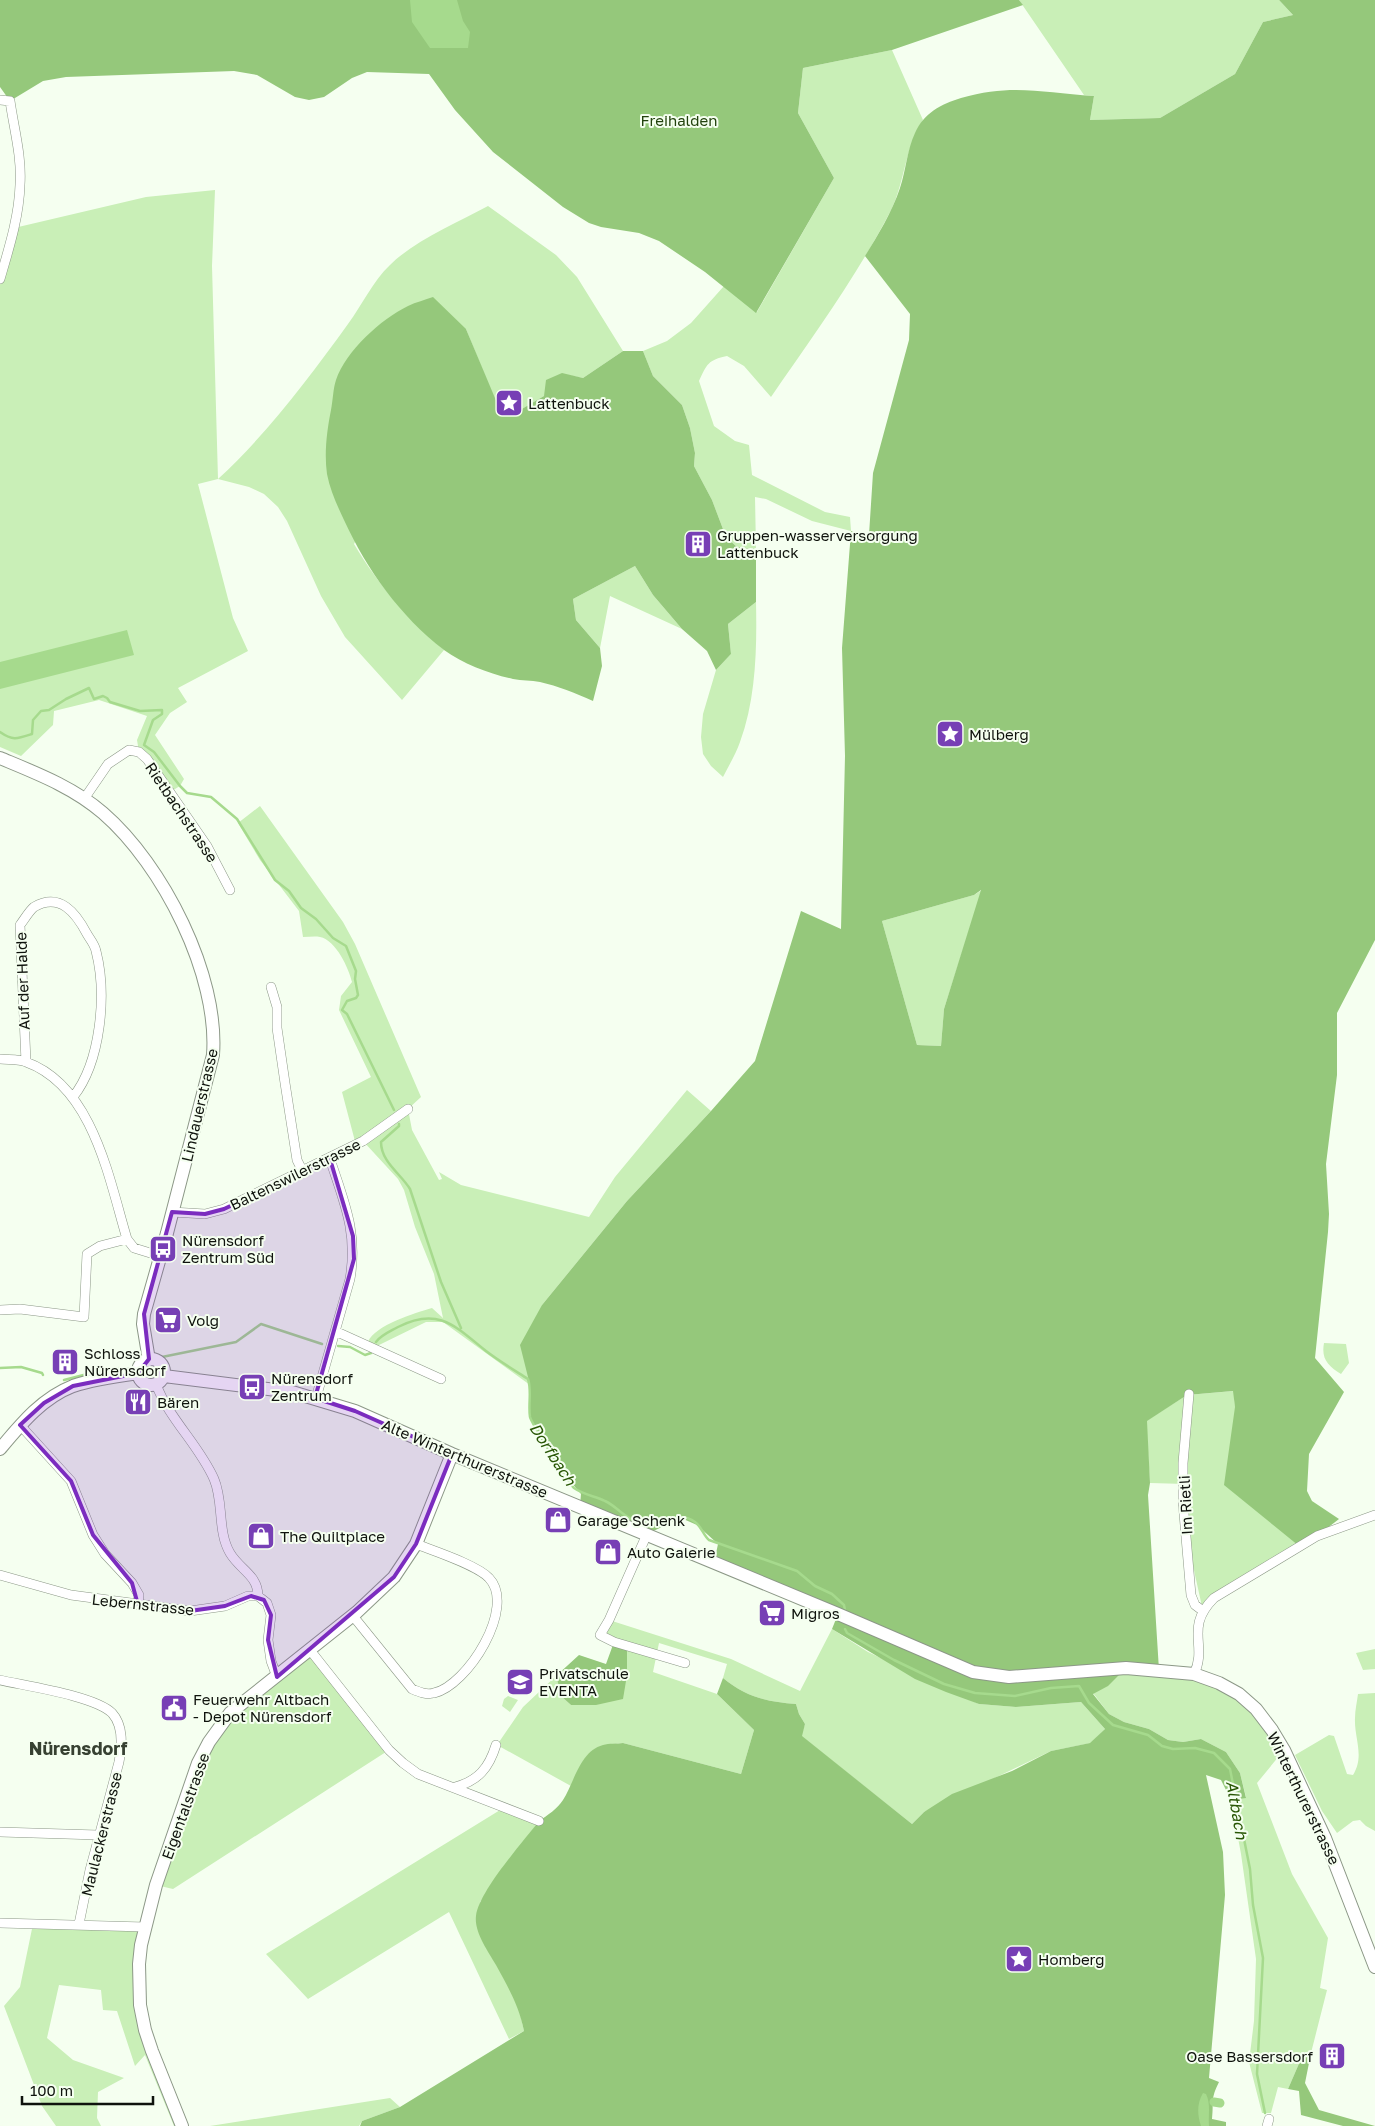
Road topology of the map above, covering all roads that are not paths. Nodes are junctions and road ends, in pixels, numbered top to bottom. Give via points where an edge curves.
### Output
1 (5, 101) edge
2 (0, 279) edge
3 (0, 758) edge
4 (84, 799) junction
5 (230, 890) dead end
6 (271, 987) dead end
7 (0, 1059) edge
8 (26, 1062) junction
9 (73, 1097) junction
10 (408, 1109) dead end
11 (330, 1159) junction
12 (303, 1172) junction
13 (172, 1212) junction
14 (127, 1238) junction
15 (160, 1256) junction
16 (0, 1310) edge
17 (335, 1331) junction
18 (149, 1360) junction
19 (138, 1373) junction
20 (441, 1379) dead end
21 (160, 1380) junction
22 (1189, 1394) dead end
23 (316, 1398) junction
24 (20, 1425) junction
25 (0, 1448) edge
26 (452, 1454) junction
27 (1375, 1515) edge
28 (647, 1534) junction
29 (416, 1544) junction
30 (0, 1575) edge
31 (258, 1596) junction
32 (138, 1605) junction
33 (1203, 1611) junction
34 (352, 1616) junction
35 (310, 1650) junction
36 (948, 1662) joint
37 (685, 1663) dead end
38 (1194, 1674) junction
39 (277, 1677) junction
40 (0, 1680) edge
41 (496, 1744) dead end
42 (454, 1787) junction
43 (539, 1821) dead end
44 (0, 1832) edge
45 (98, 1835) junction
46 (0, 1923) edge
47 (79, 1924) junction
48 (145, 1927) junction
49 (1375, 1967) edge
50 (182, 2126) edge

1 - 2 street via 18,150 20,183 14,228
3 - 4 main road, Lindauerstrasse via 49,779
4 - 5 street, Rietbachstrasse via 108,764 129,750 138,752 147,759 207,846
4 - 13 main road, Lindauerstrasse via 124,834 155,875 195,953 209,994 213,1055
6 - 12 street via 277,1007 277,1028 297,1160
7 - 8 street
8 - 9 street via 50,1076
8 - 9 street, Auf der Halde via 20,925 33,908 51,902 66,905 81,922 96,949 102,994 94,1054 81,1087
9 - 14 street via 101,1152
10 - 11 street, Baltenswilerstrasse via 363,1141
11 - 12 street, Baltenswilerstrasse
11 - 17 street via 353,1236 354,1259
12 - 13 street, Baltenswilerstrasse via 224,1209 205,1214
13 - 15 main road, Lindauerstrasse
14 - 15 street via 134,1248
14 - 16 street via 100,1246 88,1254 84,1316
15 - 18 main road, Lindauerstrasse via 144,1314
17 - 20 street
17 - 23 street
18 - 19 main road via 141,1364
18 - 21 main road via 155,1360 164,1369
19 - 21 main road via 144,1383
19 - 24 main road via 73,1386 40,1406
21 - 23 main road, Alte Winterthurerstrasse via 272,1389
21 - 31 street via 166,1404 213,1476 220,1498 225,1541 230,1554 256,1582
22 - 33 street, Im Rietli via 1183,1502 1191,1595
23 - 26 main road, Alte Winterthurerstrasse via 355,1411
24 - 25 main road
24 - 32 street via 72,1481 93,1535 105,1554 132,1583 139,1595
26 - 28 main road, Alte Winterthurerstrasse
26 - 29 main road, Eigentalstrasse
27 - 33 street via 1334,1529 1299,1546 1214,1598
28 - 36 main road, Alte Winterthurerstrasse
28 - 37 street via 600,1635
29 - 34 main road, Eigentalstrasse via 394,1577
29 - 34 street via 480,1570 496,1590 499,1601 495,1617 476,1657 465,1671 447,1688 434,1693 423,1694 412,1689
30 - 32 street, Lebernstrasse via 71,1595
31 - 32 street, Lebernstrasse via 248,1596 212,1609 190,1611
31 - 39 street via 267,1603 271,1615 268,1640
33 - 38 street via 1197,1632 1199,1663
34 - 35 main road, Eigentalstrasse
35 - 39 main road, Eigentalstrasse
35 - 42 street via 403,1763 418,1774
36 - 38 main road, Winterthurerstrasse via 996,1677 1126,1668
38 - 49 main road, Winterthurerstrasse via 1239,1694 1272,1730 1325,1838
39 - 48 main road, Eigentalstrasse via 230,1714 209,1742 195,1772 156,1884
40 - 45 street, Maulackerstrasse via 95,1702 112,1714 120,1727 122,1744
41 - 42 street via 492,1757 479,1776 470,1783
42 - 43 street
44 - 45 street
45 - 47 street, Maulackerstrasse
46 - 47 street
47 - 48 street
48 - 50 main road, Eigentalstrasse via 139,1964 141,2014

